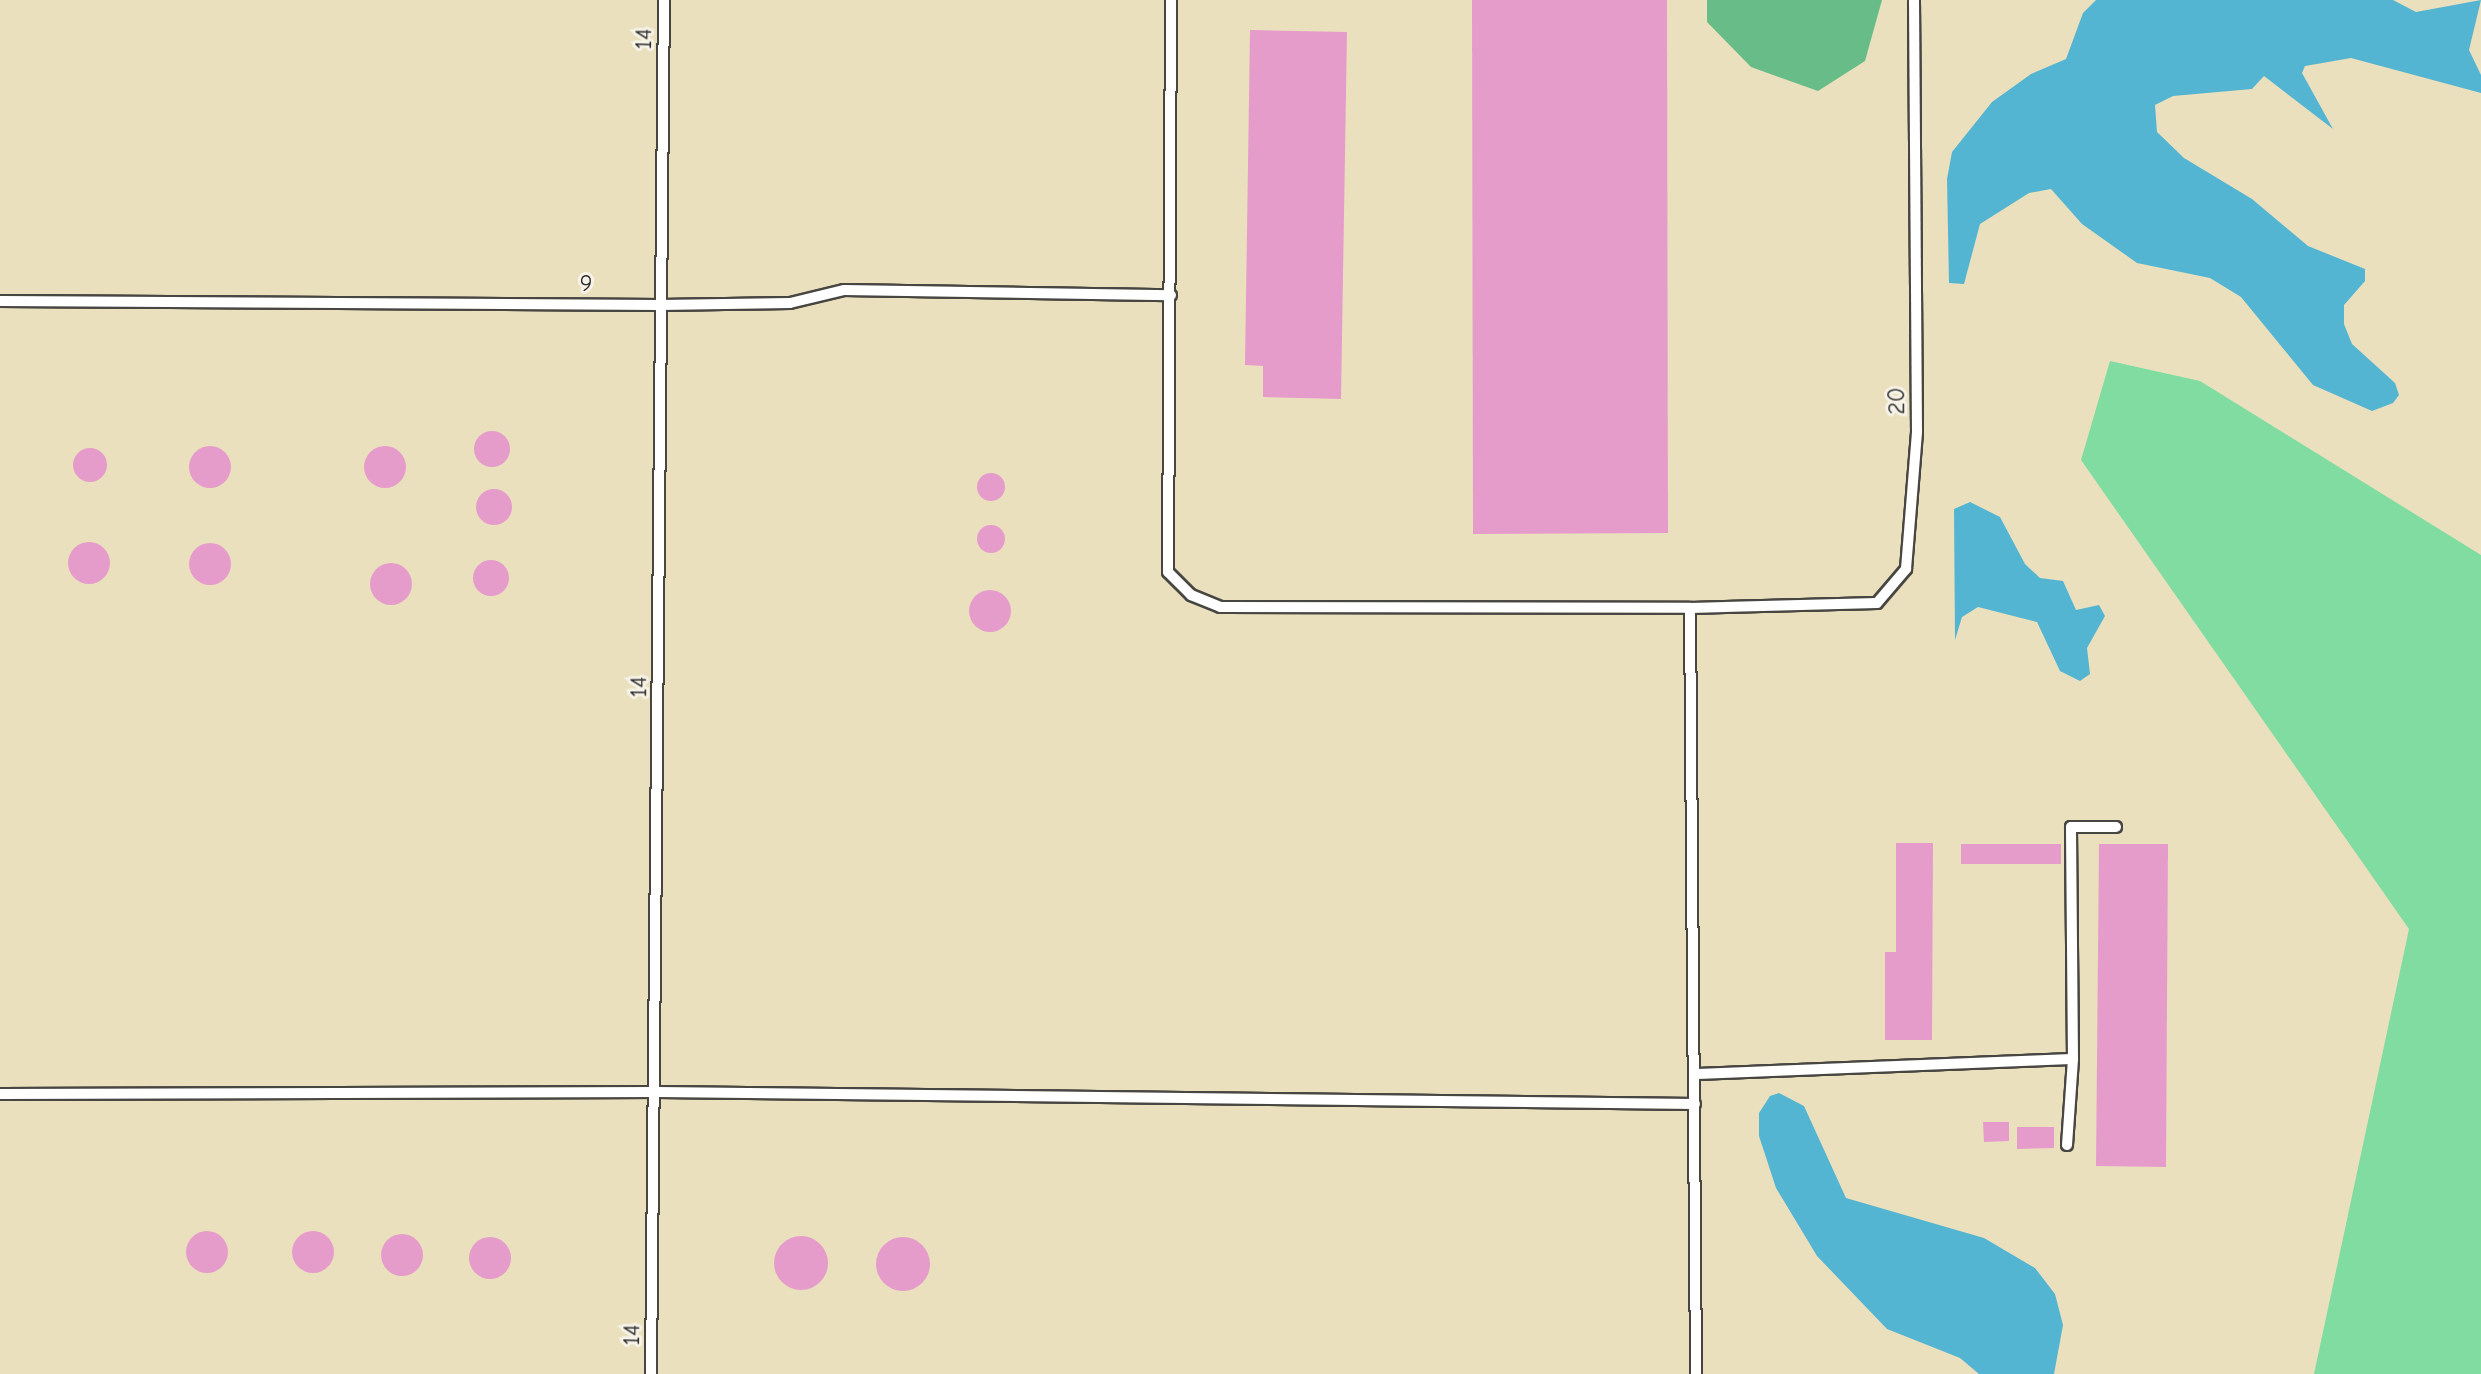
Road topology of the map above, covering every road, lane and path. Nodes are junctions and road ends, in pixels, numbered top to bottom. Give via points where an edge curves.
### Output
1 (664, 0) edge
2 (1171, 0) edge
3 (1914, 0) edge
4 (1171, 295) junction
5 (0, 301) edge
6 (660, 305) junction
7 (1690, 608) junction
8 (2116, 827) dead end
9 (2073, 1059) junction
10 (1696, 1074) junction
11 (658, 1092) junction
12 (0, 1094) edge
13 (1695, 1104) junction
14 (2067, 1145) dead end
15 (651, 1374) edge
16 (1696, 1374) edge

1 - 6 lane, 14 / 14
2 - 4 lane, 20
3 - 7 lane, 20 / 20 via 1917,431 1906,569 1877,603
4 - 6 lane, 9 / 9 via 844,290 790,303
4 - 7 lane, 20 via 1168,572 1191,595 1220,607
5 - 6 lane, 9 / 9
6 - 11 lane, 14 / 14
7 - 10 lane
8 - 9 lane via 2071,827
9 - 10 lane
9 - 14 lane
10 - 13 lane
11 - 12 lane
11 - 13 lane
11 - 15 lane, 14 / 14
13 - 16 lane

